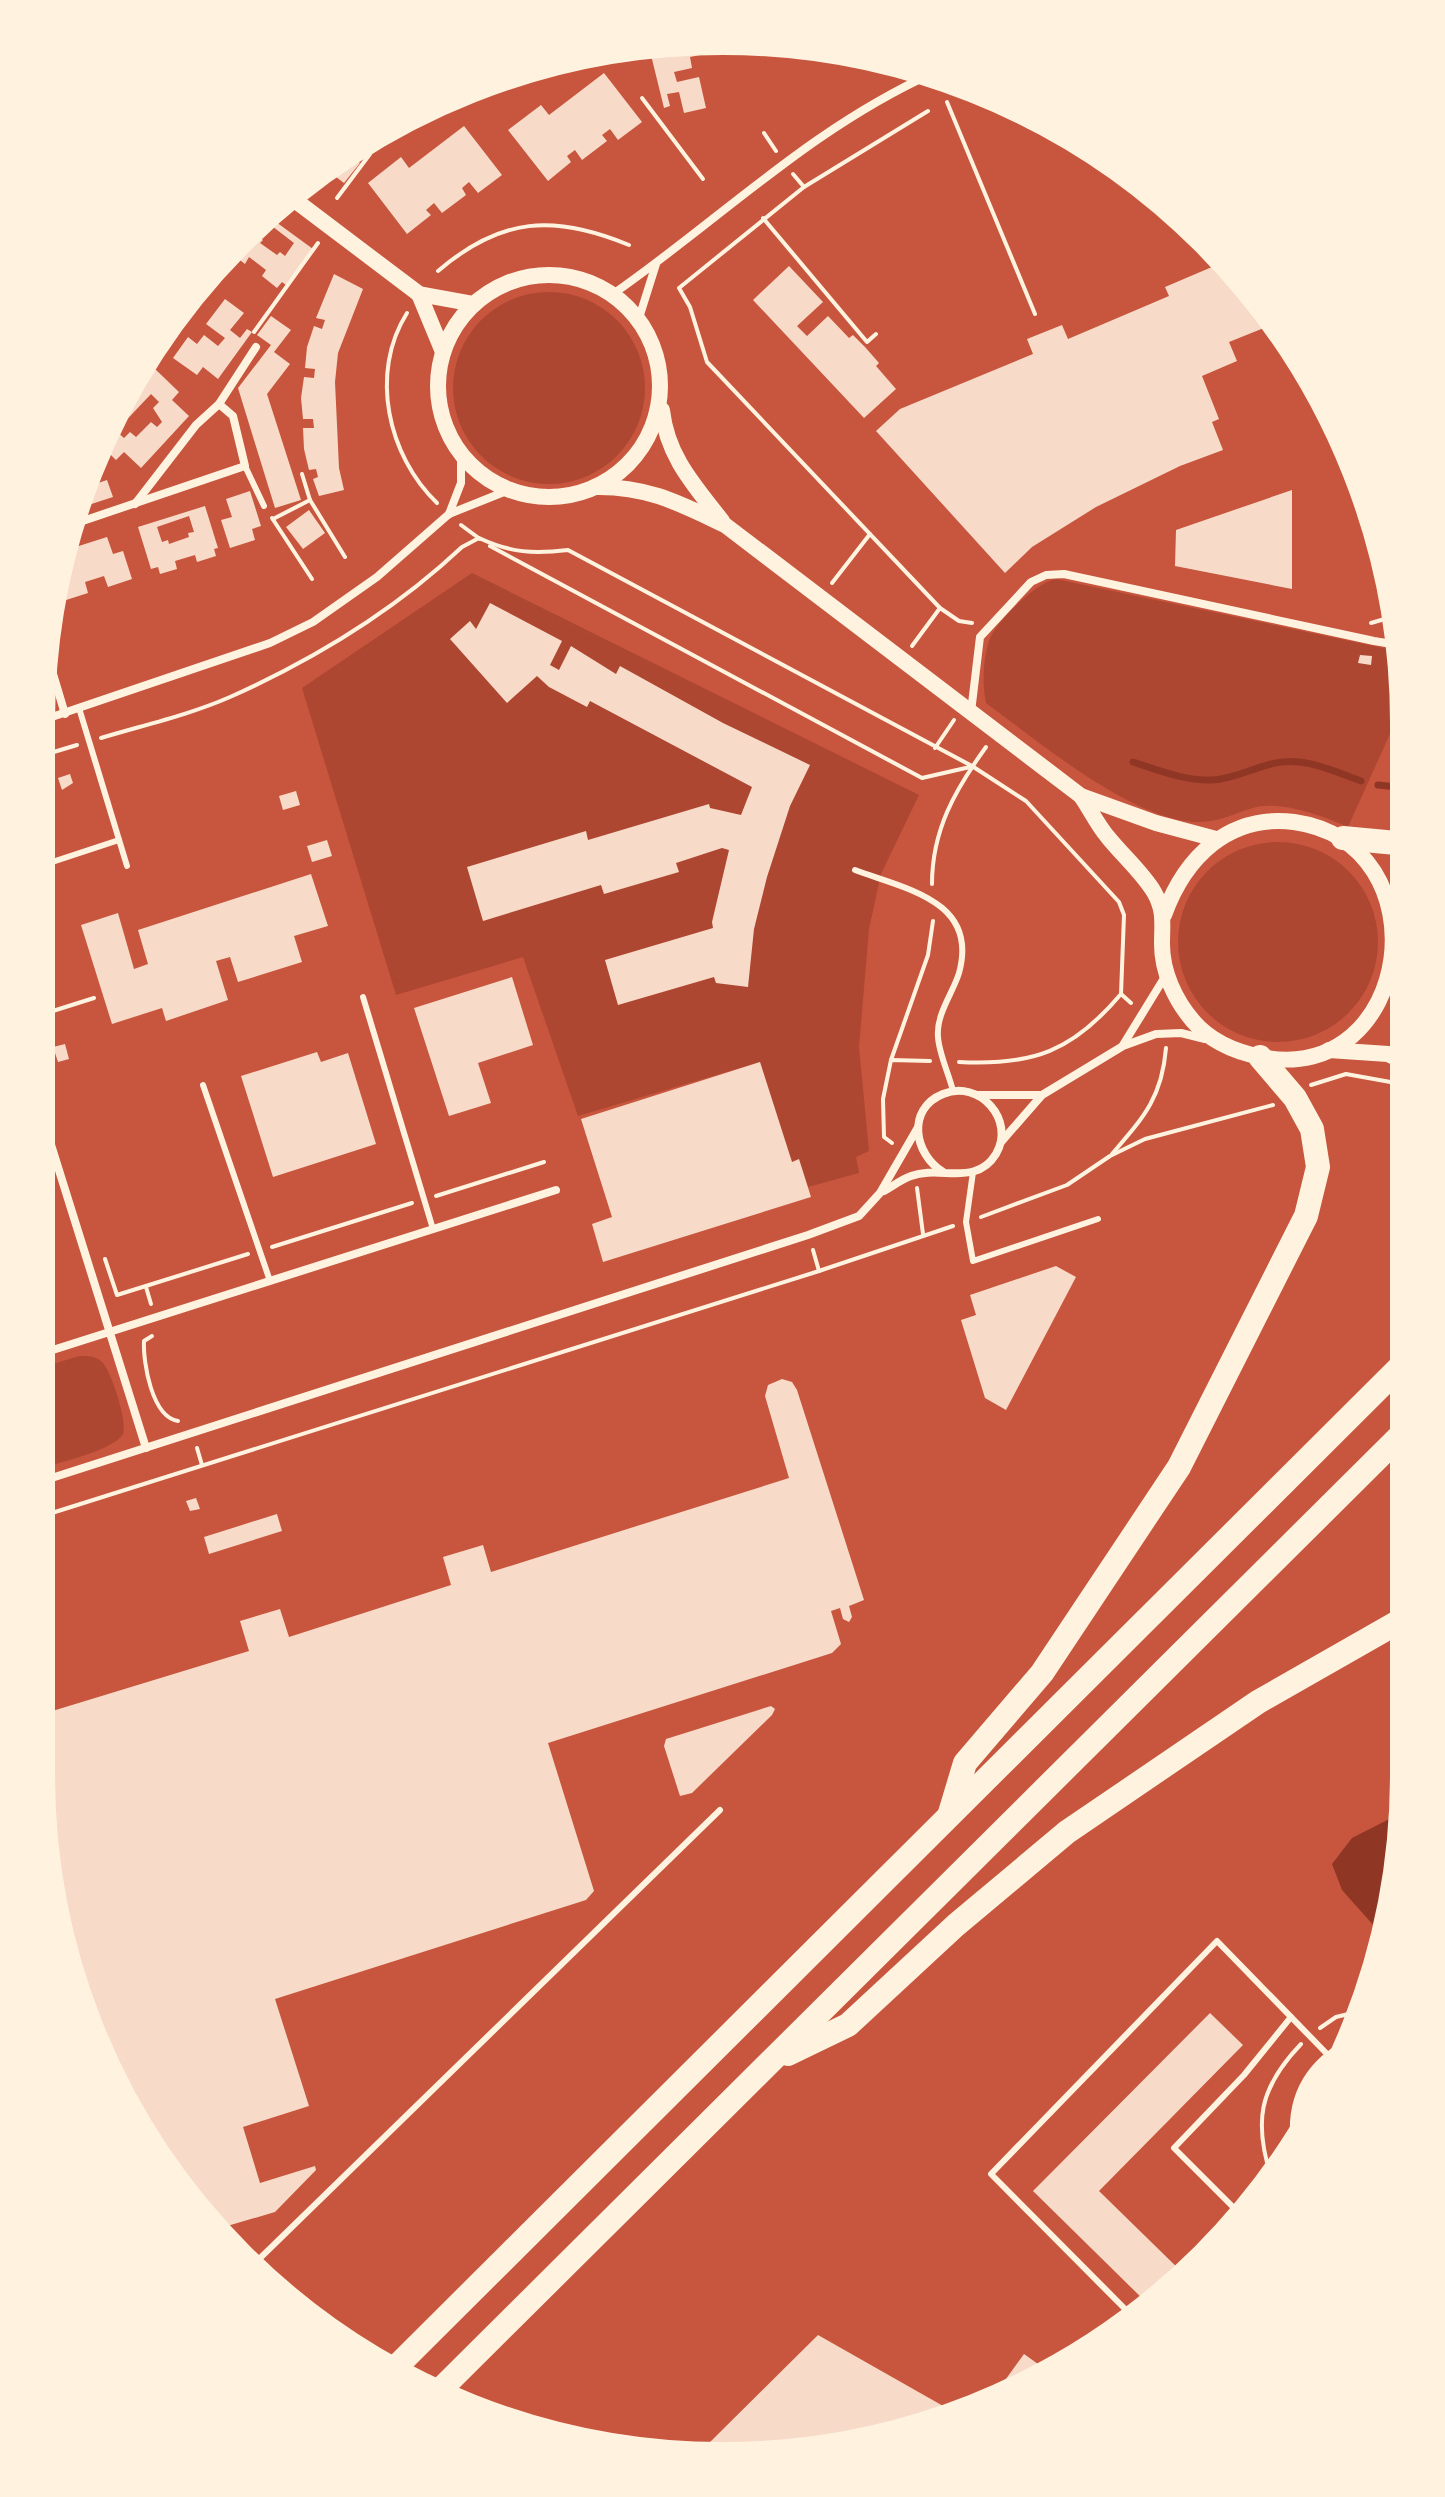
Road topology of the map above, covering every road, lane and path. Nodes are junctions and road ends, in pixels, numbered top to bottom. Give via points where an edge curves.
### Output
1 (920, 80) edge
2 (642, 98) dead end
3 (947, 102) dead end
4 (928, 111) dead end
5 (370, 150) edge
6 (703, 179) dead end
7 (337, 198) dead end
8 (297, 202) edge
9 (763, 218) junction
10 (322, 221) junction
11 (629, 245) dead end
12 (656, 264) junction
13 (438, 271) dead end
14 (419, 294) junction
15 (613, 294) junction
16 (474, 304) junction
17 (1035, 314) dead end
18 (639, 318) junction
19 (876, 334) dead end
20 (256, 347) joint
21 (443, 352) junction
22 (660, 395) junction
23 (219, 404) junction
24 (461, 453) junction
25 (245, 466) junction
26 (302, 474) dead end
27 (595, 487) junction
28 (423, 489) dead end
29 (509, 490) junction
30 (310, 500) junction
31 (135, 504) junction
32 (264, 506) joint
33 (449, 514) junction
34 (273, 520) junction
35 (81, 522) edge
36 (725, 525) junction
37 (870, 534) junction
38 (479, 538) junction
39 (345, 557) dead end
40 (312, 579) dead end
41 (844, 592) dead end
42 (903, 634) dead end
43 (1390, 644) edge
44 (52, 671) edge
45 (79, 708) junction
46 (971, 712) junction
47 (65, 714) junction
48 (50, 718) edge
49 (89, 741) junction
50 (50, 753) edge
51 (1081, 796) junction
52 (1343, 838) junction
53 (1216, 839) junction
54 (119, 840) junction
55 (1395, 843) edge
56 (50, 863) edge
57 (127, 866) dead end
58 (855, 870) dead end
59 (1395, 906) edge
60 (1164, 915) junction
61 (1395, 973) edge
62 (1166, 974) junction
63 (363, 997) dead end
64 (94, 998) dead end
65 (50, 1012) edge
66 (1217, 1042) junction
67 (1167, 1045) dead end
68 (1123, 1046) junction
69 (1328, 1050) junction
70 (1260, 1057) junction
71 (1395, 1057) edge
72 (203, 1085) dead end
73 (953, 1091) junction
74 (978, 1095) junction
75 (1042, 1095) junction
76 (1283, 1103) dead end
77 (917, 1129) junction
78 (50, 1142) edge
79 (1001, 1142) junction
80 (1110, 1156) junction
81 (943, 1172) junction
82 (973, 1172) junction
83 (556, 1190) dead end
84 (880, 1193) junction
85 (1098, 1219) dead end
86 (966, 1222) junction
87 (433, 1229) junction
88 (808, 1235) junction
89 (819, 1271) junction
90 (270, 1281) junction
91 (146, 1287) dead end
92 (155, 1317) junction
93 (109, 1332) junction
94 (50, 1351) edge
95 (1395, 1372) edge
96 (193, 1432) junction
97 (1395, 1441) edge
98 (146, 1448) junction
99 (202, 1465) junction
100 (50, 1479) edge
101 (50, 1514) edge
102 (1395, 1624) edge
103 (720, 1810) dead end
104 (949, 1817) junction
105 (1351, 2013) edge
106 (1291, 2017) junction
107 (1309, 2036) junction
108 (1335, 2053) edge
109 (1329, 2056) junction
110 (769, 2063) junction
111 (1295, 2127) edge
112 (1269, 2167) edge
113 (1235, 2209) edge
114 (258, 2260) edge
115 (1127, 2311) edge
116 (399, 2364) edge
117 (444, 2386) edge

1 - 12 street via 806,145
2 - 6 path
3 - 17 path
4 - 9 path via 826,172
5 - 7 path
8 - 10 main road
9 - 19 path via 867,342
9 - 37 path via 679,288 707,362
10 - 14 main road
10 - 20 path via 310,236 319,244 254,332
11 - 13 path via 595,231 544,223 467,246
12 - 15 street
12 - 18 street
14 - 16 main road
14 - 21 main road
14 - 28 path via 402,321 387,383 395,439
15 - 16 main road via 579,278 542,274 505,283
15 - 18 main road
16 - 21 main road
18 - 22 main road via 660,368
20 - 23 street
21 - 24 main road via 437,375 440,404
22 - 27 main road via 654,424 640,450 621,471
22 - 36 main road via 665,437 678,464
23 - 25 street via 233,416
23 - 31 street via 196,425
24 - 29 main road
24 - 33 street via 461,483
25 - 31 street
25 - 32 lane
26 - 30 path
27 - 29 main road via 553,496
27 - 36 main road via 627,486 660,495
29 - 33 street
30 - 34 path
30 - 39 path
31 - 35 street
32 - 34 path
33 - 45 street via 377,577 313,622 199,670
34 - 40 path
36 - 46 main road
37 - 41 path via 832,583
37 - 42 path via 940,608 913,645
38 - 38 path via 530,555 568,550 972,766 922,778
38 - 49 path via 375,618 295,665 228,698
43 - 46 street via 1064,574 1046,575 1031,582 980,637
44 - 47 street
45 - 47 street
45 - 49 lane
46 - 51 main road
47 - 48 street
49 - 50 path
49 - 54 lane
51 - 53 main road
51 - 60 main road via 1105,834 1154,891
52 - 53 main road via 1313,824 1280,820 1247,825
52 - 55 highway
52 - 59 main road via 1369,859
53 - 60 main road via 1192,859
54 - 56 lane
54 - 57 lane
58 - 73 lane via 932,898 947,910 963,941 959,973 938,1037
60 - 62 main road via 1161,946
61 - 69 main road via 1377,1010
62 - 66 main road via 1186,1012
62 - 68 street
63 - 87 lane
64 - 65 path
66 - 68 street via 1181,1033 1156,1034
66 - 70 main road
67 - 80 path via 1156,1098
68 - 75 street
69 - 70 main road via 1300,1058
69 - 71 main road
70 - 104 highway via 1295,1098 1312,1129 1318,1167 1306,1216 1179,1467 1042,1673 965,1763
72 - 90 lane
73 - 74 street
73 - 77 street via 929,1104
74 - 75 street
74 - 79 street via 998,1115
75 - 79 street
76 - 80 path via 1145,1139
77 - 81 street via 921,1150
77 - 84 street
78 - 93 street
79 - 82 street via 986,1166
80 - 86 path via 1067,1185
81 - 82 street
81 - 84 street via 913,1175
82 - 86 lane
83 - 87 street
84 - 88 street via 859,1216
85 - 86 lane via 973,1261
86 - 89 path
87 - 90 street
88 - 89 path
88 - 96 street
89 - 99 path
90 - 92 street
91 - 92 path
92 - 93 street
92 - 96 path via 158,1333 144,1341 143,1355 161,1412 169,1419 188,1419
93 - 94 street
93 - 98 street
95 - 104 highway
96 - 98 street
96 - 99 path
97 - 110 highway
98 - 100 street
99 - 101 path
102 - 110 highway via 1258,1702 1067,1832 848,2025
103 - 114 lane
104 - 116 highway
105 - 107 path
106 - 107 lane
106 - 113 lane via 1174,2148
106 - 115 lane via 1217,1941 991,2174
107 - 109 lane
107 - 112 path via 1277,2070 1268,2088 1261,2138
108 - 109 street
109 - 111 street via 1299,2101
110 - 117 highway

